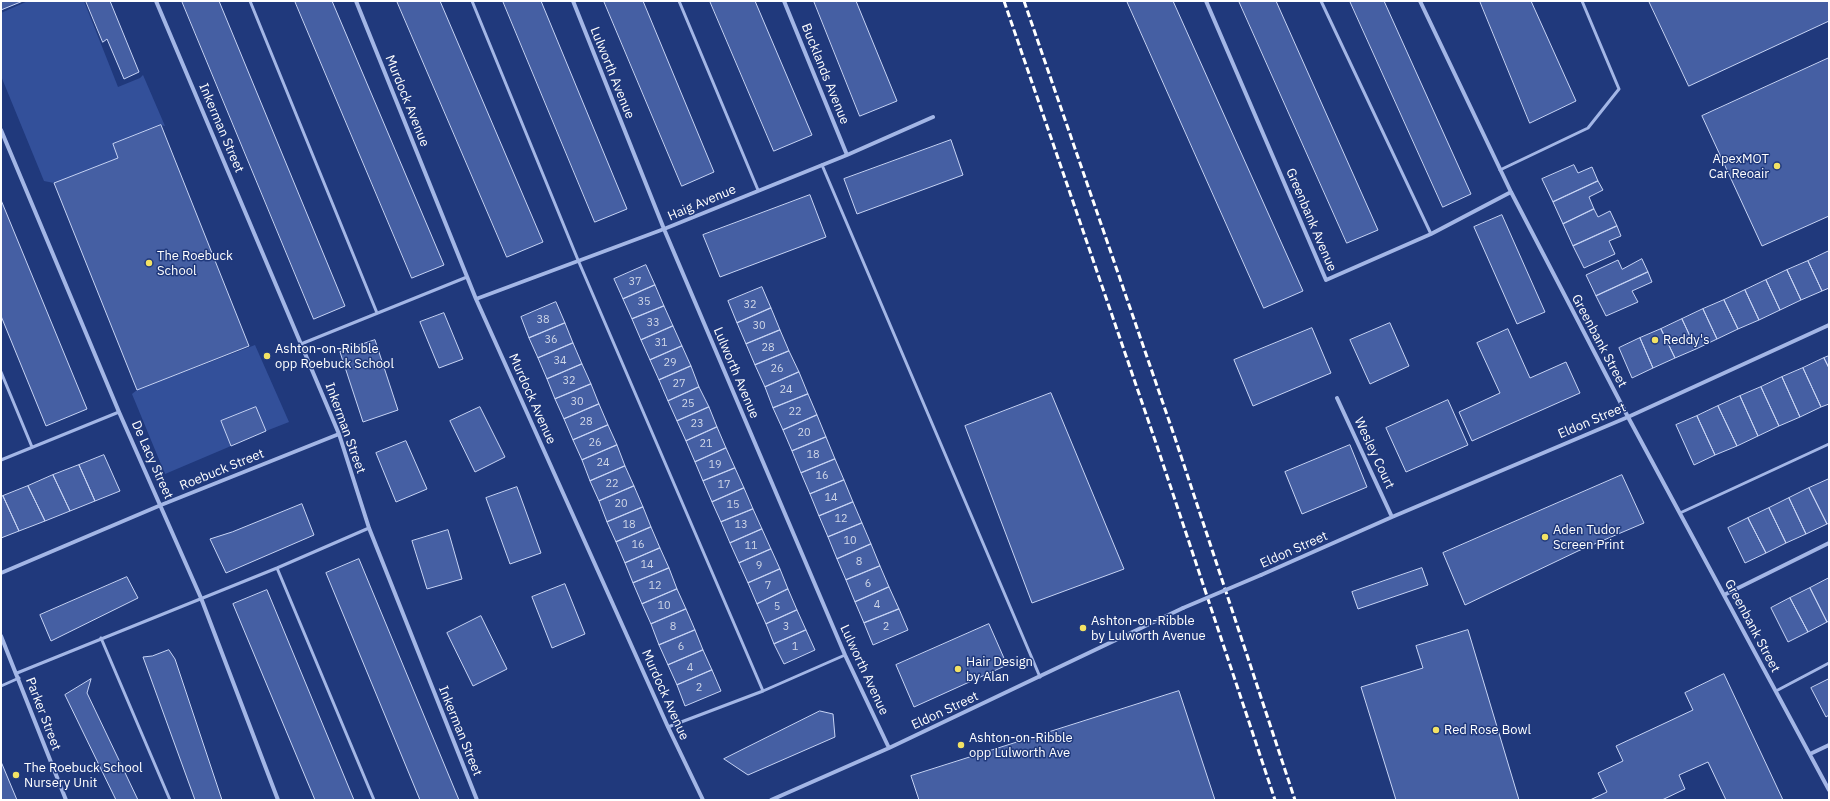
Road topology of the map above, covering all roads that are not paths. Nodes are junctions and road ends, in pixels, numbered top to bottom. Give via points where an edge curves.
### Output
1 (156, 1) edge
2 (250, 1) edge
3 (356, 1) edge
4 (472, 1) edge
5 (572, 1) edge
6 (679, 1) edge
7 (784, 1) edge
8 (1206, 1) edge
9 (1321, 1) edge
10 (1420, 1) edge
11 (1582, 1) edge
12 (933, 117) dead end
13 (1, 130) edge
14 (847, 155) junction
15 (822, 165) junction
16 (1500, 170) junction
17 (758, 190) junction
18 (1511, 192) junction
19 (664, 229) junction
20 (1431, 234) junction
21 (578, 260) junction
22 (467, 277) junction
23 (476, 299) junction
24 (377, 313) junction
25 (1829, 325) edge
26 (301, 344) junction
27 (1, 372) edge
28 (1337, 398) dead end
29 (119, 412) junction
30 (1628, 417) junction
31 (340, 434) junction
32 (1829, 444) edge
33 (32, 447) junction
34 (1, 460) edge
35 (161, 505) junction
36 (1680, 514) junction
37 (1392, 517) junction
38 (369, 528) junction
39 (1829, 543) edge
40 (277, 568) junction
41 (1, 573) edge
42 (1724, 595) junction
43 (202, 598) junction
44 (1, 636) edge
45 (101, 638) junction
46 (845, 655) junction
47 (1829, 663) edge
48 (17, 673) junction
49 (1040, 677) junction
50 (19, 678) junction
51 (1, 686) edge
52 (1776, 691) junction
53 (763, 692) junction
54 (668, 727) junction
55 (1829, 744) edge
56 (889, 748) junction
57 (1810, 754) junction
58 (1829, 790) edge
59 (66, 800) edge
60 (170, 800) edge
61 (278, 800) edge
62 (374, 800) edge
63 (477, 800) edge
64 (703, 800) edge
65 (771, 800) edge

1 - 26 street, Inkerman Street
2 - 24 lane
3 - 22 street, Murdock Avenue
4 - 21 lane
5 - 19 street, Lulworth Avenue
6 - 17 lane
7 - 14 street, Bucklands Avenue
8 - 20 street, Greenbank Avenue via 1326,280
9 - 20 lane
10 - 16 street, Greenbank Street
11 - 16 lane via 1619,89 1588,128
12 - 14 street, Haig Avenue
13 - 29 street, De Lacy Street
14 - 15 street, Haig Avenue
15 - 17 street, Haig Avenue
15 - 49 lane
16 - 18 street, Greenbank Street
17 - 19 street, Haig Avenue
18 - 20 street, Greenbank Avenue
18 - 30 street, Greenbank Street
19 - 21 street, Haig Avenue
19 - 46 street, Lulworth Avenue
21 - 23 street, Haig Avenue
21 - 53 lane
22 - 23 street, Murdock Avenue
22 - 24 lane
23 - 54 street, Murdock Avenue
24 - 26 lane
25 - 30 street, Eldon Street
26 - 31 street, Inkerman Street
27 - 33 lane
28 - 37 street, Wesley Court
29 - 33 lane
29 - 35 street, De Lacy Street
30 - 36 street, Greenbank Street
30 - 37 street, Eldon Street
31 - 35 street, Roebuck Street
31 - 38 street, Inkerman Street
32 - 36 lane
33 - 34 lane
35 - 41 street, Roebuck Street
35 - 43 street, De Lacy Street
36 - 42 street, Greenbank Street
37 - 49 street, Eldon Street, bridge via 1183,608
38 - 40 lane
38 - 63 street, Inkerman Street
39 - 42 street
40 - 43 lane
40 - 62 lane
42 - 52 street, Greenbank Street
43 - 45 lane
43 - 61 street, De Lacy Street
44 - 48 street, Parker Street
45 - 48 lane
45 - 60 lane
46 - 53 lane
46 - 56 street, Lulworth Avenue
47 - 52 lane
48 - 50 street, Parker Street
49 - 56 street, Eldon Street
50 - 51 lane
50 - 59 street, Parker Street
52 - 57 street, Greenbank Street
53 - 54 lane
54 - 64 street, Murdock Avenue
55 - 57 street
56 - 65 street, Eldon Street
57 - 58 street, Greenbank Street

